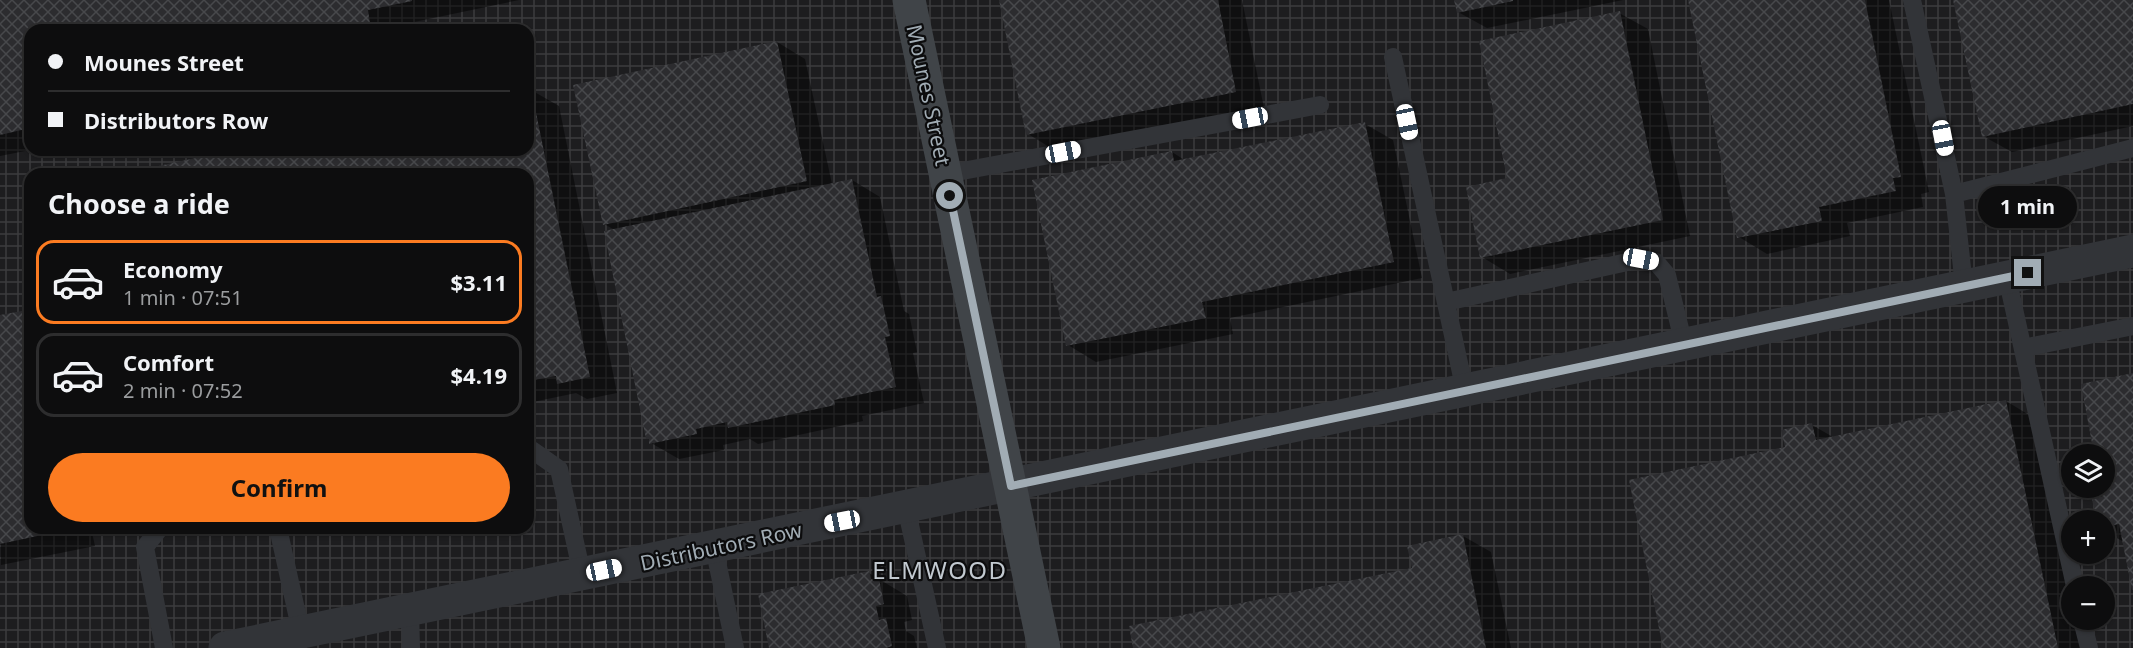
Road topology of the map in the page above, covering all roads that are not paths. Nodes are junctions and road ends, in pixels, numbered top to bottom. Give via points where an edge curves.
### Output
1 (909, 0) edge
2 (1912, 0) edge
3 (1393, 57) dead end
4 (1320, 105) dead end
5 (2133, 148) edge
6 (946, 174) junction
7 (1954, 194) junction
8 (2133, 251) edge
9 (2007, 277) junction
10 (1964, 286) junction
11 (1446, 302) junction
12 (2133, 326) edge
13 (1684, 345) junction
14 (2023, 348) junction
15 (1465, 391) junction
16 (534, 451) edge
17 (1011, 486) junction
18 (906, 507) junction
19 (155, 534) edge
20 (280, 534) edge
21 (714, 547) junction
22 (582, 574) junction
23 (2073, 576) edge
24 (410, 610) junction
25 (2084, 630) edge
26 (312, 637) edge
27 (164, 648) edge
28 (225, 648) edge
29 (411, 648) edge
30 (735, 648) edge
31 (937, 648) edge
32 (1044, 648) edge
33 (2089, 648) edge

1 - 6 main road, Mounes Street
2 - 7 lane
3 - 11 lane
4 - 6 lane
5 - 7 lane
6 - 17 main road, Mounes Street
7 - 10 lane
8 - 9 street, Distributors Row
9 - 10 street, Distributors Row
9 - 14 lane
10 - 13 street, Distributors Row
11 - 13 lane via 1627,261 1648,260 1656,262 1667,275
11 - 15 lane
12 - 14 lane
13 - 15 street, Distributors Row
14 - 23 lane
15 - 17 street, Distributors Row
16 - 22 lane via 559,469
17 - 18 street, Distributors Row
17 - 32 main road, Mounes Street
18 - 21 street, Distributors Row
18 - 31 lane
19 - 27 lane via 145,547
20 - 26 lane
21 - 22 street, Distributors Row
21 - 30 lane
22 - 24 street, Distributors Row
24 - 26 street, Distributors Row
24 - 29 lane
25 - 33 lane
26 - 28 street, Distributors Row

